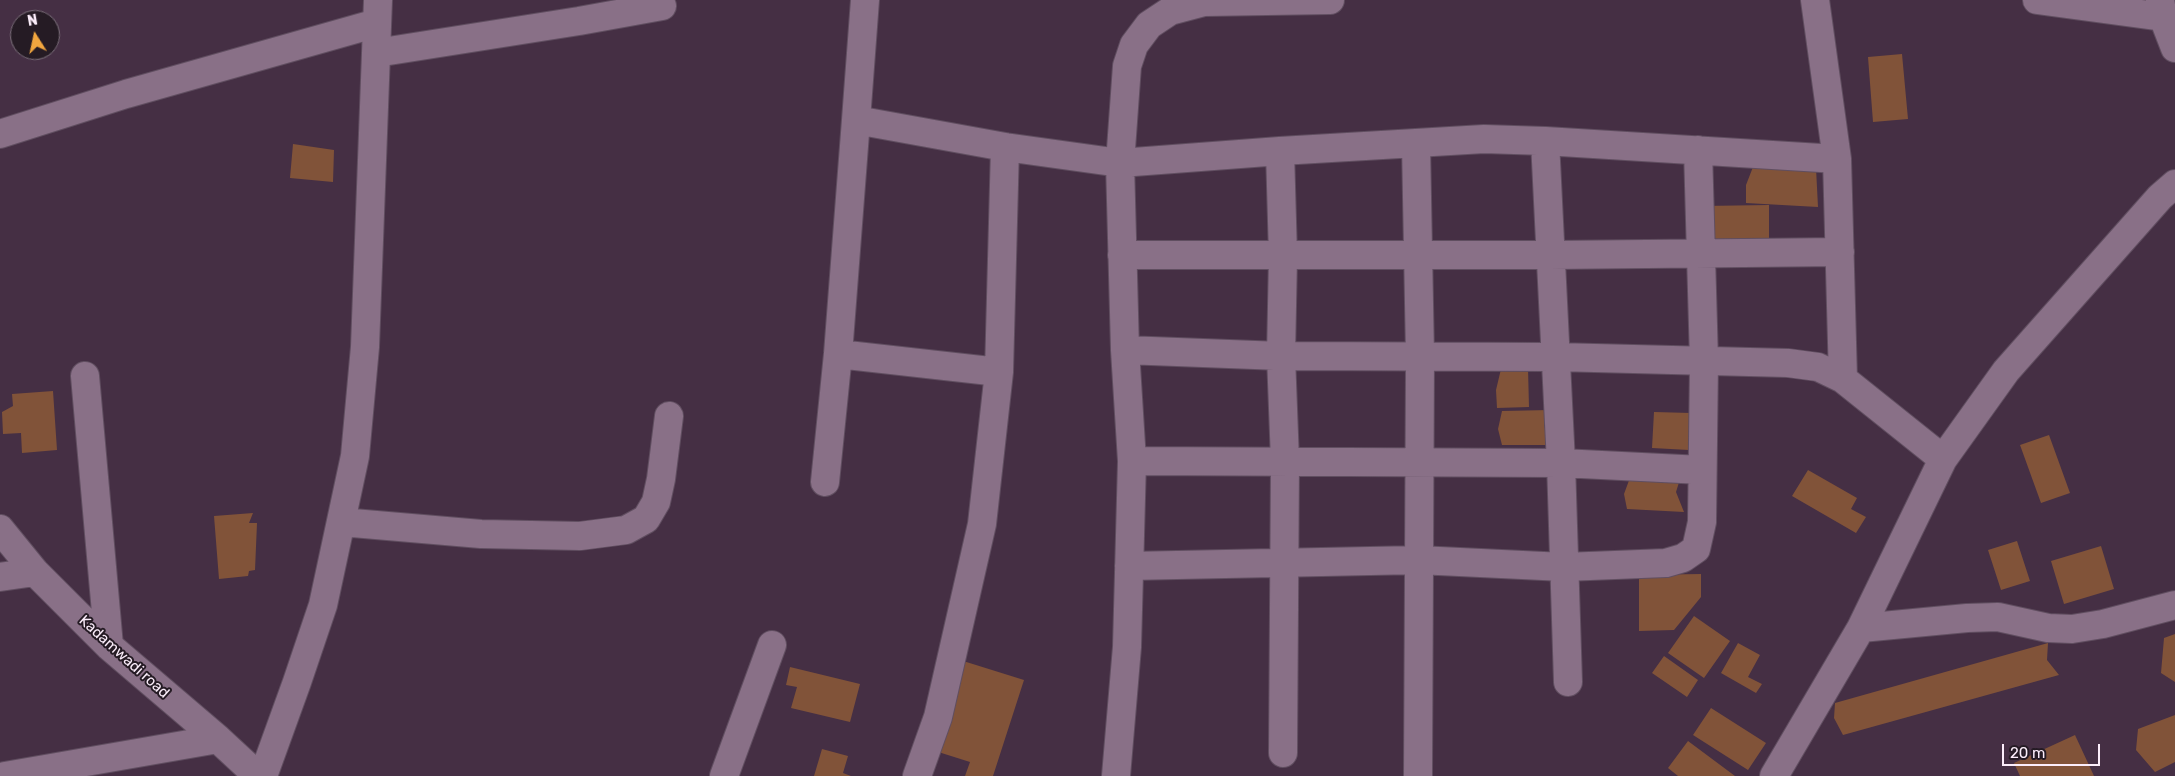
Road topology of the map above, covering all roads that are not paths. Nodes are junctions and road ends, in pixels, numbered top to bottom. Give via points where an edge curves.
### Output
1 (865, 0) edge
2 (1330, 0) edge
3 (1815, 0) edge
4 (2037, 0) edge
5 (662, 6) dead end
6 (2162, 8) edge
7 (378, 12) edge
8 (2175, 48) edge
9 (376, 53) junction
10 (856, 120) junction
11 (0, 134) edge
12 (1545, 141) junction
13 (1416, 144) junction
14 (1005, 147) junction
15 (1280, 150) junction
16 (1698, 150) junction
17 (1837, 160) junction
18 (1120, 163) junction
19 (2170, 199) edge
20 (1840, 252) junction
21 (1700, 254) junction
22 (1122, 256) junction
23 (1283, 256) junction
24 (1418, 256) junction
25 (1550, 256) junction
26 (1125, 350) junction
27 (838, 354) junction
28 (1282, 356) junction
29 (1420, 356) junction
30 (1556, 357) junction
31 (1704, 361) junction
32 (999, 372) junction
33 (85, 376) dead end
34 (1843, 379) junction
35 (669, 416) dead end
36 (1943, 460) junction
37 (1132, 461) junction
38 (1285, 461) junction
39 (1418, 461) junction
40 (1561, 463) junction
41 (1702, 470) junction
42 (825, 482) dead end
43 (341, 522) junction
44 (0, 529) edge
45 (1418, 560) junction
46 (1285, 562) junction
47 (1129, 566) junction
48 (1564, 567) junction
49 (35, 572) junction
50 (0, 577) edge
51 (2175, 605) edge
52 (1861, 628) junction
53 (772, 645) dead end
54 (109, 646) junction
55 (1568, 682) dead end
56 (218, 739) junction
57 (1283, 752) dead end
58 (5, 776) edge
59 (258, 776) edge
60 (264, 776) edge
61 (724, 776) edge
62 (918, 776) edge
63 (1116, 776) edge
64 (1418, 776) edge
65 (1774, 776) edge

1 - 10 street
2 - 18 street via 1204,2 1170,11 1149,24 1134,44 1126,66
3 - 17 street
4 - 6 street
5 - 9 street
6 - 8 street
7 - 9 street
7 - 11 street
9 - 43 street via 365,347 356,456
10 - 14 street
10 - 27 street
12 - 13 street via 1484,139
12 - 16 street
12 - 25 street
13 - 15 street
13 - 24 street
14 - 18 street
14 - 32 street
15 - 18 street
15 - 23 street
16 - 17 street
16 - 21 street
17 - 20 street
18 - 22 street
19 - 36 street via 2006,371
20 - 21 street
20 - 34 street
21 - 25 street
21 - 31 street
22 - 23 street
22 - 26 street
23 - 24 street
23 - 28 street
24 - 25 street
24 - 29 street
25 - 30 street
26 - 28 street
26 - 37 street
27 - 32 street
27 - 42 street
28 - 29 street
28 - 38 street
29 - 30 street
29 - 39 street
30 - 31 street
30 - 40 street
31 - 34 street via 1788,363 1818,367
31 - 41 street
32 - 62 street via 982,524 938,716
33 - 54 street
34 - 36 street
35 - 43 street via 656,502 646,519 626,530 580,536 480,534
36 - 52 street
37 - 38 street
37 - 47 street
38 - 39 street
38 - 46 street
39 - 40 street
39 - 45 street
40 - 41 street
40 - 48 street
41 - 48 street via 1700,538 1696,549 1683,558 1666,563
43 - 60 street via 323,605
44 - 49 street, Kadamwadi road
45 - 46 street
45 - 48 street
45 - 64 street
46 - 47 street
46 - 57 street
47 - 63 street via 1127,647
48 - 55 street
49 - 50 street
49 - 54 street, Kadamwadi road
51 - 52 street via 2072,629 2048,628 1998,617
52 - 65 street
53 - 61 street
54 - 56 street, Kadamwadi road
56 - 58 street
56 - 59 street, Kadamwadi road

